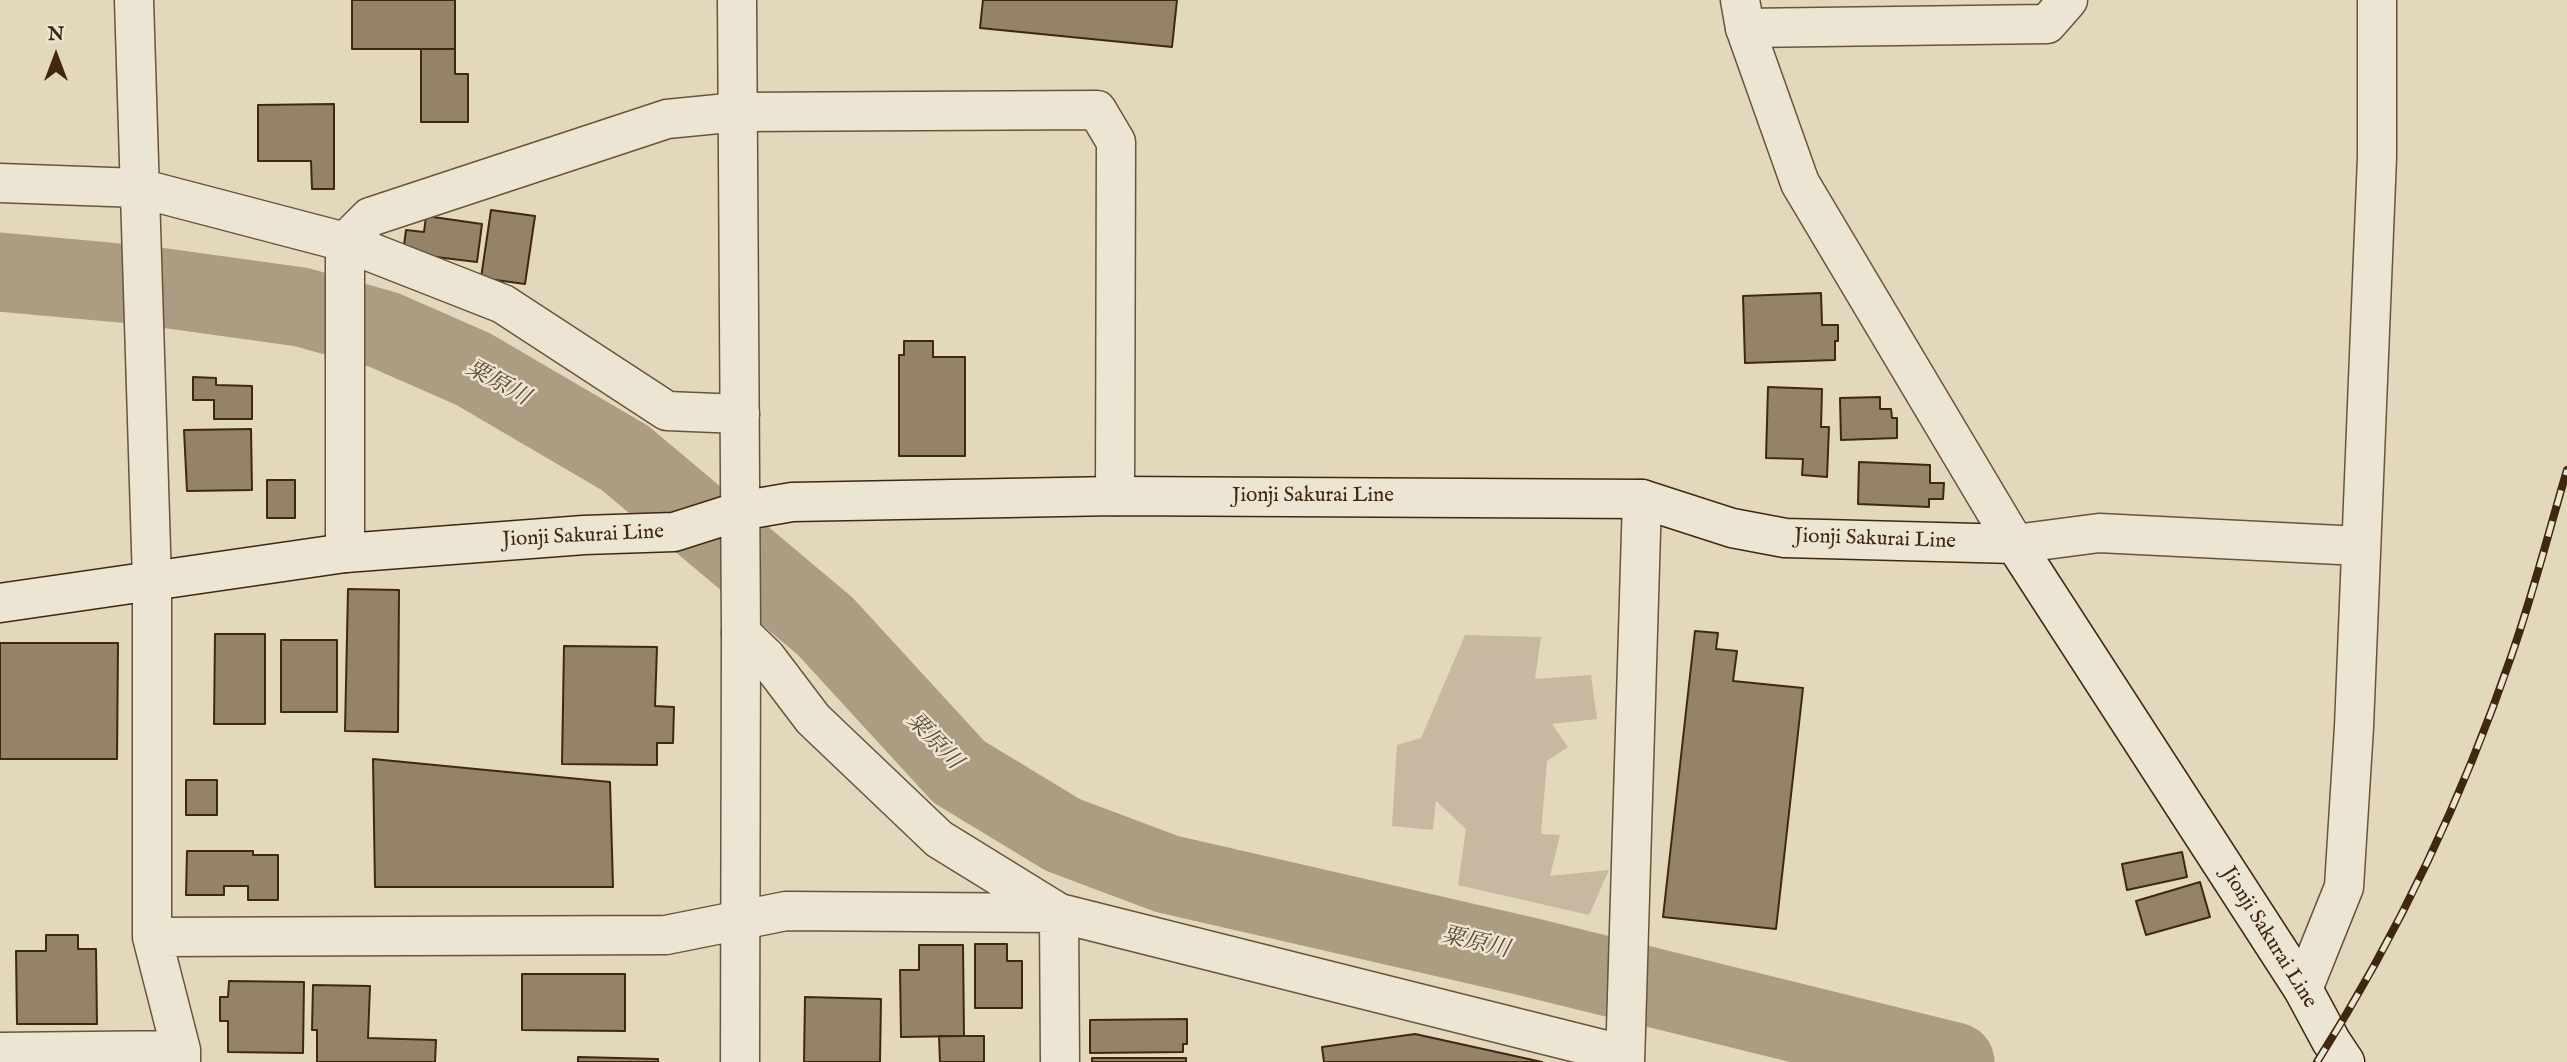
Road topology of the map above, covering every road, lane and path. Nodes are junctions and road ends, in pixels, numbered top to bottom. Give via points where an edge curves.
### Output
1 (134, 0) edge
2 (737, 0) edge
3 (2068, 0) edge
4 (2377, 0) edge
5 (1743, 14) edge
6 (738, 112) junction
7 (0, 183) edge
8 (139, 201) junction
9 (345, 242) junction
10 (740, 430) junction
11 (1115, 496) junction
12 (1642, 499) junction
13 (740, 511) junction
14 (2015, 544) junction
15 (2360, 546) junction
16 (345, 552) junction
17 (152, 581) junction
18 (0, 603) edge
19 (741, 633) junction
20 (1059, 913) junction
21 (739, 919) junction
22 (152, 937) junction
23 (2303, 989) junction
24 (1625, 1047) edge
25 (0, 1052) edge
26 (181, 1056) edge
27 (740, 1062) edge
28 (1060, 1062) edge
29 (2345, 1062) edge

1 - 8 street
2 - 6 street
3 - 5 street via 2047,24
4 - 15 street via 2377,157
5 - 14 street via 1800,184
6 - 9 street via 667,119 370,217
6 - 10 street
6 - 11 street via 1097,110 1116,142
7 - 8 street
8 - 9 street
8 - 17 street
9 - 10 street via 503,304 667,411
9 - 16 street
10 - 13 street
11 - 12 street, Jionji Sakurai Line
11 - 13 street, Jionji Sakurai Line via 792,502
12 - 14 street, Jionji Sakurai Line via 1732,528 1785,538
12 - 24 street
13 - 16 street, Jionji Sakurai Line via 674,532
13 - 19 street
14 - 15 street via 2099,533
14 - 23 street, Jionji Sakurai Line
15 - 23 street via 2344,887
16 - 17 street, Jionji Sakurai Line
17 - 18 street, Jionji Sakurai Line
17 - 22 street
19 - 20 street via 766,657 813,719 939,839
19 - 21 street
20 - 21 street via 786,911
20 - 24 street
20 - 28 street
21 - 22 street via 666,935
21 - 27 street
22 - 26 street
23 - 29 street, Jionji Sakurai Line
25 - 26 street

